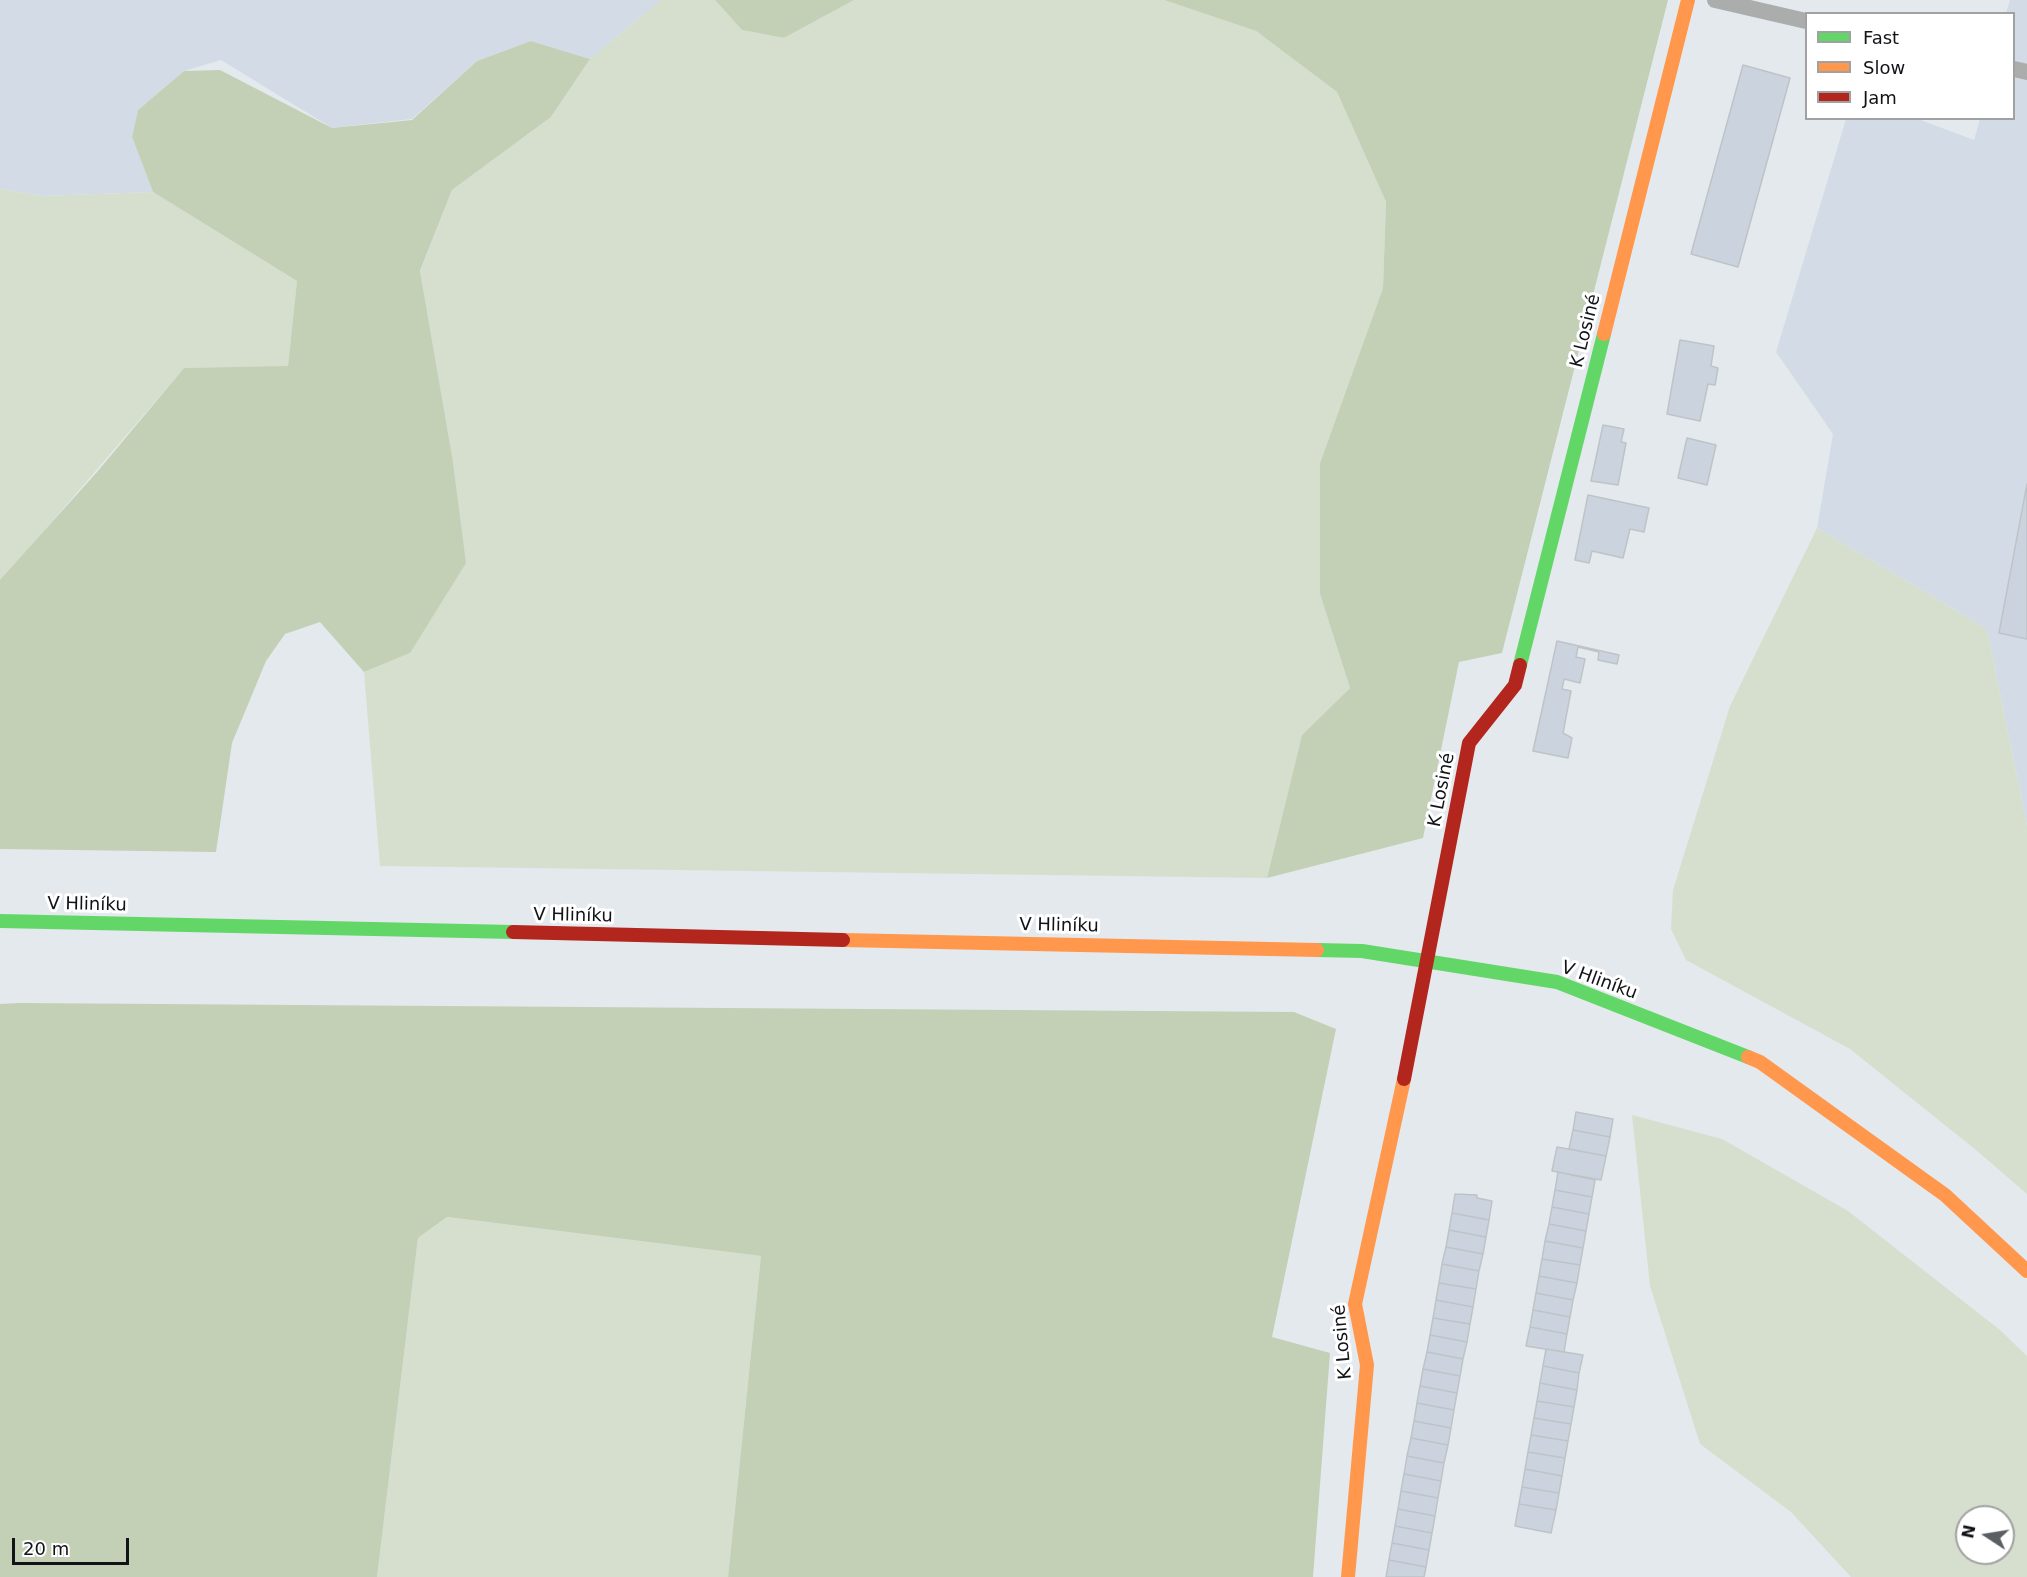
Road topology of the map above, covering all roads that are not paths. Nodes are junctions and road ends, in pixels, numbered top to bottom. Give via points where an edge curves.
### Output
1 (1688, 0) edge
2 (1715, 0) edge
3 (1805, 21) edge
4 (0, 921) edge
5 (1428, 962) junction
6 (2027, 1271) edge
7 (1348, 1577) edge

1 - 5 main road, K Losiné via 1515,685 1469,743
2 - 3 lane
4 - 5 main road, V Hliníku via 1362,951
5 - 6 main road, V Hliníku via 1557,982 1760,1062 1945,1195
5 - 7 main road, K Losiné via 1355,1304 1367,1365

